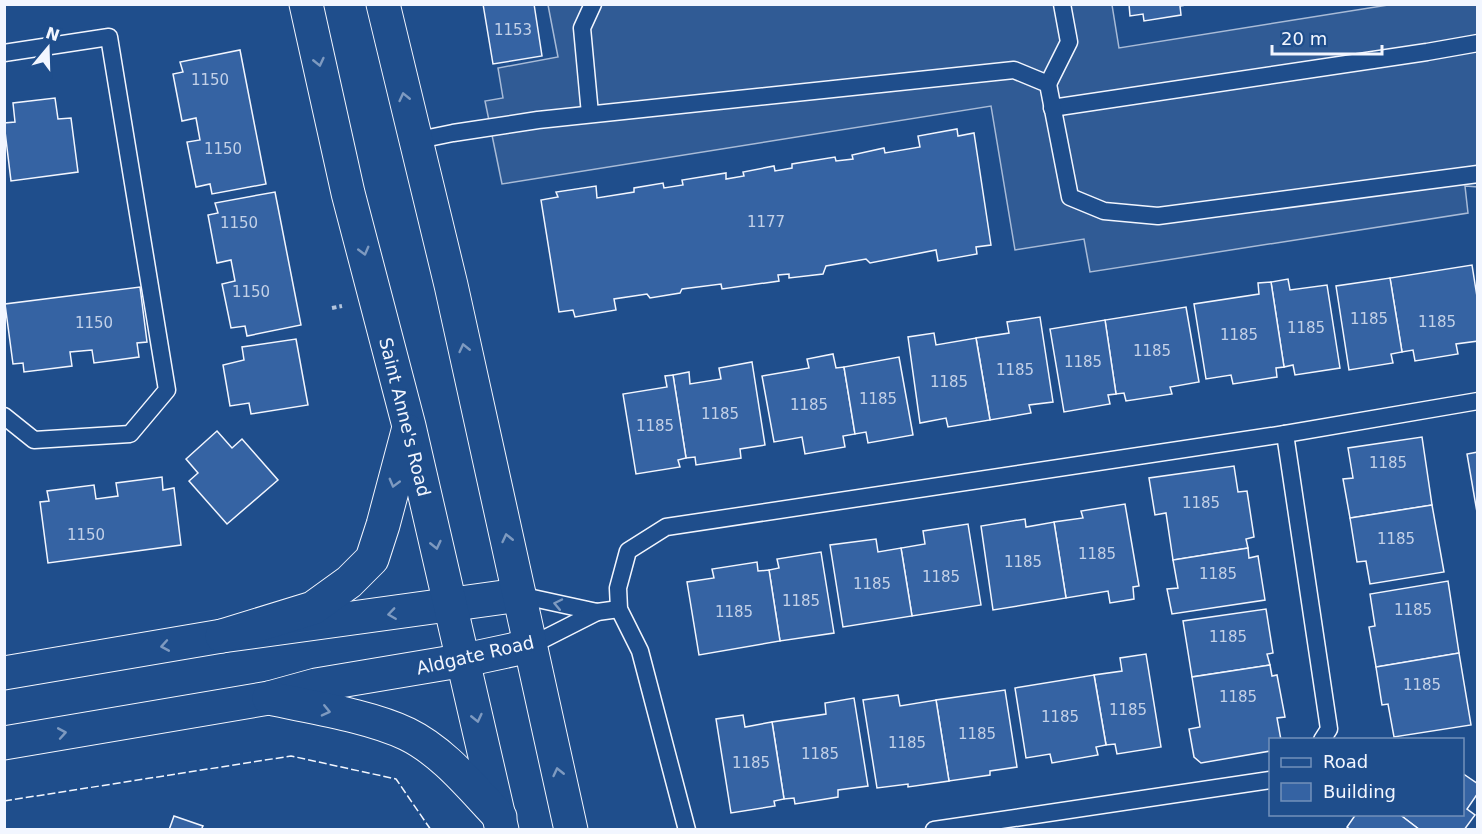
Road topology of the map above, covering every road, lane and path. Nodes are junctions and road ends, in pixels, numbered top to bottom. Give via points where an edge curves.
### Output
1 (306, 4) edge
2 (383, 4) edge
3 (593, 4) edge
4 (1062, 4) edge
5 (1478, 43) edge
6 (4, 53) edge
7 (1048, 84) junction
8 (1052, 108) junction
9 (590, 114) junction
10 (414, 141) junction
11 (1478, 174) edge
12 (1478, 401) edge
13 (4, 416) edge
14 (409, 426) junction
15 (1285, 434) junction
16 (519, 595) junction
17 (450, 605) junction
18 (619, 609) junction
19 (597, 612) junction
20 (222, 636) junction
21 (530, 646) junction
22 (465, 660) junction
23 (4, 674) edge
24 (269, 698) junction
25 (1323, 738) edge
26 (4, 743) edge
27 (1269, 780) edge
28 (501, 823) edge
29 (571, 830) edge
30 (687, 830) edge
31 (934, 830) edge

1 -> 14 main road, Saint Anne's Road via 348,193
10 -> 2 main road
3 - 9 lane via 582,28
4 - 7 lane via 1069,42
5 - 8 lane
6 - 13 lane via 109,37 167,390 130,434 34,440
7 - 8 lane
7 - 9 lane via 1014,70
8 - 11 lane via 1070,197 1104,211 1158,216
9 - 10 lane
16 -> 10 main road via 451,285
12 - 15 lane
14 -> 17 main road, Saint Anne's Road
14 -> 20 main road via 372,559 313,608
15 - 18 lane via 666,527 628,551 618,588
15 - 25 lane via 1329,729
16 - 17 main road
19 -> 16 lane
16 - 21 main road
17 -> 20 main road
17 - 22 main road, Saint Anne's Road
18 - 19 lane
18 - 30 lane via 640,651
19 - 21 lane, Aldgate Road
20 -> 23 main road
21 - 22 main road, Aldgate Road
29 -> 21 main road
22 - 24 main road, Aldgate Road via 316,685
22 -> 28 main road, Saint Anne's Road
26 -> 24 main road, Aldgate Road
24 -> 28 main road via 375,722 407,734 433,751
27 - 31 lane

